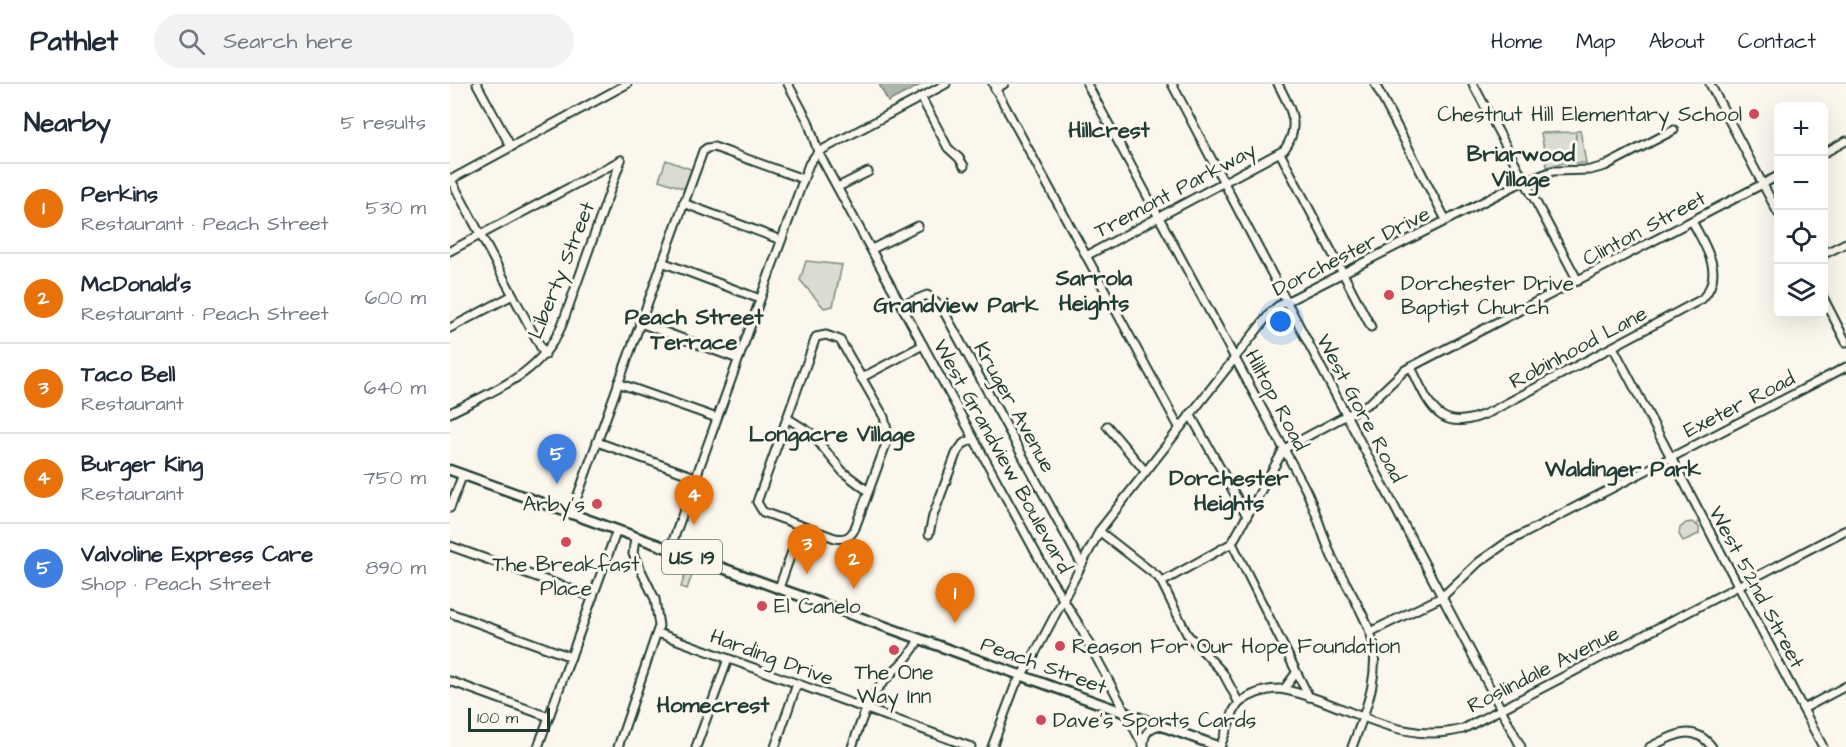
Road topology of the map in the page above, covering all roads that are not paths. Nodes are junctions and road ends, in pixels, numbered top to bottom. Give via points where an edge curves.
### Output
1 (477, 84) edge
2 (627, 84) edge
3 (788, 84) edge
4 (945, 84) edge
5 (1004, 84) edge
6 (1087, 84) edge
7 (1172, 84) edge
8 (1278, 84) edge
9 (1375, 84) edge
10 (1473, 84) edge
11 (1710, 84) edge
12 (994, 86) edge
13 (921, 97) junction
14 (1674, 130) dead end
15 (1846, 141) edge
16 (511, 147) junction
17 (1828, 151) edge
18 (818, 152) junction
19 (1280, 153) junction
20 (964, 166) dead end
21 (868, 172) dead end
22 (1774, 178) edge
23 (450, 179) edge
24 (803, 179) junction
25 (1525, 181) junction
26 (1223, 182) junction
27 (1763, 184) junction
28 (838, 187) junction
29 (683, 203) junction
30 (1777, 210) edge
31 (1159, 216) junction
32 (1446, 220) junction
33 (1692, 221) junction
34 (918, 226) dead end
35 (480, 234) junction
36 (781, 240) junction
37 (1846, 243) edge
38 (872, 249) junction
39 (450, 251) edge
40 (1828, 252) edge
41 (1086, 256) junction
42 (662, 262) junction
43 (1342, 273) junction
44 (1578, 281) junction
45 (513, 295) junction
46 (759, 299) junction
47 (1286, 302) junction
48 (902, 305) junction
49 (1828, 307) edge
50 (640, 323) junction
51 (1371, 327) dead end
52 (450, 328) edge
53 (1846, 342) edge
54 (923, 345) junction
55 (1612, 347) junction
56 (545, 355) junction
57 (1235, 357) junction
58 (738, 358) junction
59 (1411, 366) junction
60 (1846, 367) edge
61 (861, 378) junction
62 (618, 382) junction
63 (450, 413) edge
64 (1190, 414) junction
65 (1346, 416) junction
66 (717, 418) junction
67 (787, 418) junction
68 (1107, 426) dead end
69 (1179, 427) junction
70 (973, 438) junction
71 (597, 442) junction
72 (1284, 449) junction
73 (1670, 459) junction
74 (450, 470) edge
75 (1145, 471) junction
76 (463, 474) junction
77 (695, 477) junction
78 (868, 491) junction
79 (450, 508) edge
80 (571, 513) junction
81 (1247, 516) junction
82 (801, 526) junction
83 (617, 530) junction
84 (1846, 530) edge
85 (1099, 531) junction
86 (929, 534) dead end
87 (635, 537) junction
88 (1232, 543) junction
89 (450, 546) edge
90 (670, 549) junction
91 (1082, 563) junction
92 (1162, 582) junction
93 (1738, 586) junction
94 (779, 588) junction
95 (593, 597) junction
96 (1442, 597) junction
97 (1062, 599) junction
98 (450, 613) edge
99 (1370, 632) junction
100 (658, 633) junction
101 (919, 639) junction
102 (571, 657) junction
103 (728, 658) junction
104 (1296, 673) junction
105 (1022, 676) junction
106 (450, 681) edge
107 (797, 684) junction
108 (1846, 686) edge
109 (1284, 689) junction
110 (1310, 698) junction
111 (1239, 703) junction
112 (866, 709) junction
113 (1803, 709) junction
114 (1502, 710) junction
115 (1125, 713) junction
116 (549, 717) junction
117 (1362, 717) junction
118 (1160, 725) junction
119 (538, 747) edge
120 (618, 747) edge
121 (696, 747) edge
122 (775, 747) edge
123 (852, 747) edge
124 (971, 747) edge
125 (992, 747) edge
126 (1144, 747) edge
127 (1220, 747) edge
128 (1352, 747) edge
129 (1521, 747) edge
130 (1650, 747) edge
131 (1712, 747) edge
132 (1823, 747) edge

1 - 16 street
2 - 16 street
3 - 18 street, West Grandview Boulevard via 808,121
4 - 13 street
5 - 12 street
6 - 31 street, Hilltop Road
7 - 26 street, West Gore Road
8 - 19 street via 1294,123 1291,138
9 - 32 street
10 - 25 street
11 - 27 street
12 - 41 street
13 - 18 street
13 - 20 street via 948,148
14 - 25 street, Dorchester Drive via 1601,168 1553,171
15 - 17 street
16 - 23 street
18 - 24 street
18 - 28 street, West Grandview Boulevard
19 - 26 street, Tremont Parkway
19 - 43 street
21 - 28 street
22 - 27 street, Clinton Street
23 - 35 street
24 - 29 street via 714,147 707,148
24 - 36 street
25 - 32 street, Dorchester Drive
25 - 44 street
26 - 31 street, Tremont Parkway
26 - 47 street, West Gore Road
27 - 30 street
27 - 33 street, Clinton Street
28 - 38 street, West Grandview Boulevard
29 - 36 street
29 - 42 street
31 - 41 street, Tremont Parkway
31 - 57 street, Hilltop Road
32 - 43 street, Dorchester Drive
33 - 44 street, Clinton Street
33 - 55 street, Robinhood Lane via 1713,266 1713,281 1705,296
34 - 38 street
35 - 39 street
35 - 45 street
35 - 56 street, Liberty Street via 621,160 562,325
36 - 46 street
37 - 40 street
38 - 48 street, West Grandview Boulevard
41 - 69 street
42 - 46 street
42 - 50 street
43 - 47 street, Dorchester Drive
43 - 51 street
44 - 59 street, Clinton Street
45 - 52 street
45 - 56 street
46 - 58 street
47 - 57 street, Dorchester Drive via 1271,312
47 - 65 street, West Gore Road
48 - 54 street, West Grandview Boulevard
48 - 91 street, Kruger Avenue via 927,295 942,308
49 - 53 street
50 - 58 street
50 - 62 street
54 - 61 street
54 - 70 street, West Grandview Boulevard
55 - 59 street, Robinhood Lane via 1492,411 1462,422 1446,419 1432,408
55 - 73 street, West 52nd Street
56 - 63 street, Liberty Street via 520,376
57 - 64 street, Dorchester Drive
57 - 72 street, Hilltop Road
58 - 66 street
59 - 65 street, Clinton Street via 1371,402
60 - 73 street, Exeter Road
61 - 67 street via 837,338 816,337
61 - 78 street via 884,417 887,430 886,444
62 - 66 street
62 - 71 street
64 - 69 street, Dorchester Drive
64 - 81 street
65 - 72 street, Clinton Street
65 - 96 street, West Gore Road
66 - 77 street
67 - 78 street via 811,433 843,472
67 - 82 street via 758,506 763,512
68 - 75 street
69 - 75 street, Dorchester Drive
70 - 86 street via 956,454
70 - 97 street, West Grandview Boulevard
71 - 77 street
71 - 80 street
72 - 81 street
72 - 99 street, Hilltop Road via 1316,510 1331,554
73 - 93 street, West 52nd Street
73 - 96 street, Exeter Road via 1506,543
74 - 76 main road, Peach Street / US 19
75 - 85 street, Dorchester Drive
76 - 79 street
76 - 80 main road, Peach Street / US 19
77 - 90 street
78 - 82 street via 855,528 847,538 835,538
80 - 83 main road, Peach Street / US 19
81 - 88 street
82 - 94 street
83 - 87 main road, Peach Street / US 19
83 - 95 street
84 - 93 street, Roslindale Avenue
85 - 91 street, Dorchester Drive
85 - 92 street
87 - 90 main road, Peach Street / US 19
87 - 100 street via 633,554 655,599
88 - 92 street
88 - 104 street
89 - 95 street
90 - 94 main road, Peach Street / US 19
91 - 97 street, Dorchester Drive
92 - 111 street via 1187,634 1223,674
93 - 113 street, West 52nd Street
93 - 114 street, Roslindale Avenue
94 - 101 main road, Peach Street / US 19
95 - 102 street
96 - 99 street, Exeter Road
96 - 114 street, West Gore Road
97 - 105 street, Dorchester Drive
97 - 115 street, West Grandview Boulevard
98 - 102 street
99 - 117 street, Hilltop Road via 1373,681
100 - 103 street, Harding Drive
100 - 120 street
101 - 105 main road, Peach Street / US 19
101 - 112 street via 910,655 876,690
102 - 116 street
103 - 107 street, Harding Drive
103 - 121 street
104 - 109 street
104 - 110 street
105 - 115 main road, Peach Street / US 19
105 - 125 street, Dorchester Drive
106 - 116 street
107 - 112 street, Harding Drive
107 - 122 street
108 - 113 street
109 - 110 street, Roslindale Avenue
109 - 111 street, Roslindale Avenue via 1265,690
110 - 117 street, Roslindale Avenue
111 - 127 street
112 - 123 street
112 - 124 street, Harding Drive
113 - 132 street, West 52nd Street
114 - 117 street, Roslindale Avenue via 1463,729 1428,735 1403,732
114 - 129 street, West Gore Road
115 - 118 main road, Peach Street / US 19
115 - 126 street, West Grandview Boulevard
116 - 119 street
117 - 128 street, Hilltop Road
118 - 126 street via 1145,734
118 - 127 main road, Peach Street / US 19
130 - 131 street via 1677,734 1697,734

